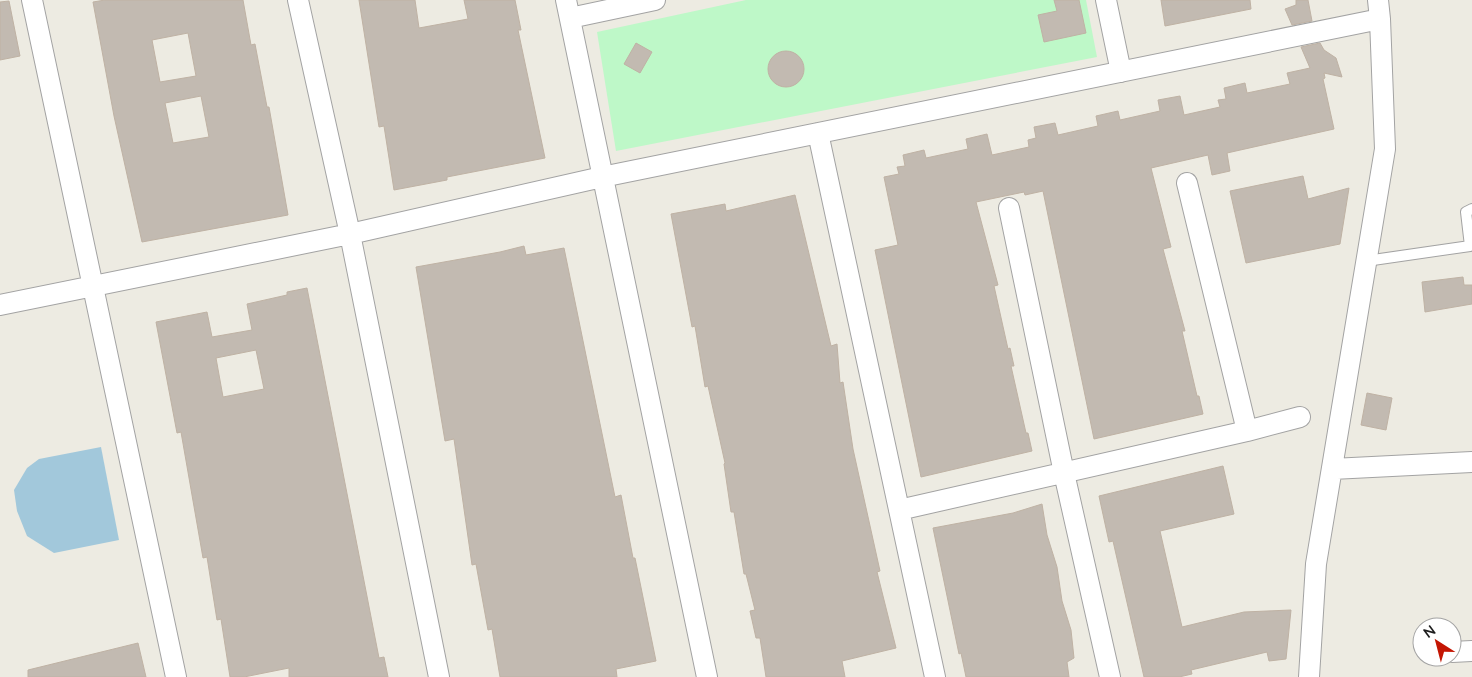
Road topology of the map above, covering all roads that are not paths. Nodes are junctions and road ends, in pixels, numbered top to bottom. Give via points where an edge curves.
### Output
1 (32, 0) edge
2 (298, 0) edge
3 (655, 0) edge
4 (1106, 0) edge
5 (568, 9) edge
6 (1379, 10) edge
7 (1121, 72) junction
8 (818, 133) junction
9 (602, 177) junction
10 (1187, 182) dead end
11 (1009, 208) dead end
12 (1472, 209) edge
13 (350, 234) junction
14 (1366, 262) junction
15 (92, 286) junction
16 (0, 305) edge
17 (1300, 417) dead end
18 (1247, 431) junction
19 (1472, 462) edge
20 (1332, 469) junction
21 (1064, 473) junction
22 (899, 510) junction
23 (176, 677) edge
24 (439, 677) edge
25 (707, 677) edge
26 (934, 677) edge
27 (1110, 677) edge
28 (1309, 677) edge

1 - 15 street
2 - 13 street
3 - 5 street
4 - 7 street
5 - 9 street
6 - 7 street
6 - 14 street via 1385,149
7 - 8 street
8 - 9 street
8 - 22 street
9 - 13 street
9 - 25 street
10 - 18 street
11 - 21 street
12 - 14 lane via 1466,212 1470,246
13 - 15 street
13 - 24 street
14 - 20 street
15 - 16 street
15 - 23 street
17 - 18 street
18 - 21 street
19 - 20 street
20 - 28 street via 1316,564
21 - 22 street
21 - 27 street
22 - 26 street

